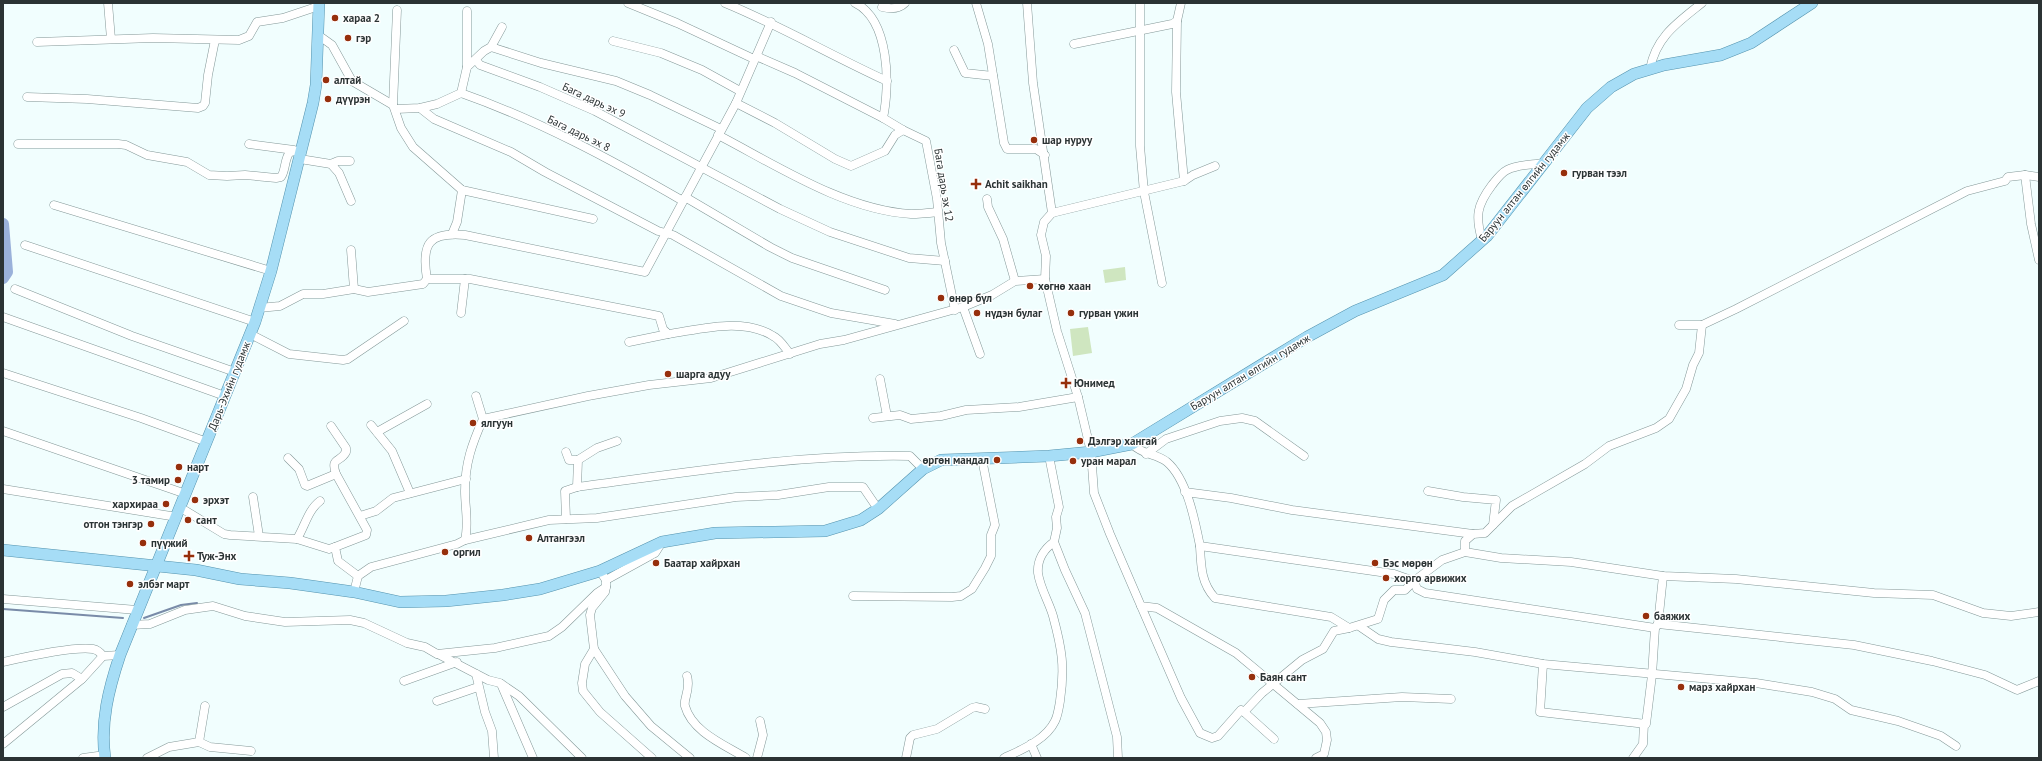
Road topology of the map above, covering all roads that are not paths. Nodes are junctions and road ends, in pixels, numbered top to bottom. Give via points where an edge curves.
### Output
1 (108, 3) edge
2 (628, 3) edge
3 (725, 3) edge
4 (855, 3) edge
5 (905, 3) edge
6 (976, 3) edge
7 (1028, 3) edge
8 (1140, 3) edge
9 (1181, 3) edge
10 (1702, 3) edge
11 (1812, 3) edge
12 (319, 5) edge
13 (882, 5) edge
14 (1798, 7) edge
15 (397, 10) dead end
16 (467, 11) dead end
17 (874, 20) junction
18 (770, 22) junction
19 (1176, 22) junction
20 (502, 28) dead end
21 (1141, 29) junction
22 (318, 35) junction
23 (111, 39) junction
24 (215, 40) junction
25 (613, 41) dead end
26 (37, 42) dead end
27 (1074, 44) dead end
28 (492, 46) junction
29 (954, 50) dead end
30 (755, 58) junction
31 (476, 60) junction
32 (467, 67) junction
33 (1650, 69) junction
34 (993, 76) junction
35 (887, 81) junction
36 (740, 91) junction
37 (461, 93) junction
38 (27, 97) dead end
39 (736, 103) junction
40 (395, 107) junction
41 (420, 108) junction
42 (883, 118) junction
43 (903, 130) junction
44 (720, 132) junction
45 (18, 144) dead end
46 (249, 144) dead end
47 (299, 153) junction
48 (1044, 155) junction
49 (350, 161) dead end
50 (1544, 163) junction
51 (331, 164) junction
52 (1215, 166) dead end
53 (700, 168) junction
54 (2025, 175) junction
55 (2039, 177) edge
56 (1184, 181) junction
57 (462, 190) junction
58 (1144, 192) junction
59 (684, 199) junction
60 (987, 199) dead end
61 (351, 201) dead end
62 (54, 205) dead end
63 (938, 212) junction
64 (1052, 213) junction
65 (593, 219) dead end
66 (666, 233) junction
67 (452, 234) junction
68 (1482, 240) junction
69 (25, 245) dead end
70 (351, 250) dead end
71 (945, 260) junction
72 (2039, 260) edge
73 (272, 271) junction
74 (427, 279) junction
75 (465, 279) junction
76 (1045, 279) junction
77 (1015, 281) junction
78 (1162, 283) dead end
79 (15, 289) dead end
80 (354, 289) junction
81 (885, 290) dead end
82 (259, 308) junction
83 (959, 309) junction
84 (461, 313) dead end
85 (3, 316) edge
86 (404, 321) dead end
87 (255, 322) junction
88 (897, 325) junction
89 (1679, 325) dead end
90 (1702, 325) junction
91 (250, 334) junction
92 (668, 334) junction
93 (629, 342) dead end
94 (790, 354) junction
95 (980, 354) dead end
96 (234, 372) junction
97 (3, 373) edge
98 (880, 379) dead end
99 (225, 396) junction
100 (476, 396) dead end
101 (1078, 397) junction
102 (427, 404) dead end
103 (887, 416) junction
104 (873, 418) dead end
105 (483, 420) junction
106 (371, 425) dead end
107 (331, 426) dead end
108 (3, 431) edge
109 (377, 432) junction
110 (617, 440) dead end
111 (207, 442) junction
112 (1132, 444) junction
113 (566, 452) dead end
114 (1091, 452) junction
115 (1146, 454) junction
116 (1048, 456) junction
117 (1304, 456) dead end
118 (288, 458) dead end
119 (982, 459) junction
120 (578, 460) junction
121 (923, 469) junction
122 (336, 474) junction
123 (466, 479) junction
124 (577, 487) junction
125 (3, 489) edge
126 (1428, 490) dead end
127 (1185, 492) junction
128 (410, 493) junction
129 (186, 494) junction
130 (253, 497) dead end
131 (320, 502) dead end
132 (878, 510) junction
133 (179, 512) junction
134 (360, 516) junction
135 (566, 519) junction
136 (1493, 525) junction
137 (1473, 534) junction
138 (259, 536) junction
139 (297, 538) junction
140 (465, 540) junction
141 (1054, 542) junction
142 (1200, 546) junction
143 (334, 547) junction
144 (3, 550) edge
145 (1465, 552) junction
146 (155, 566) junction
147 (358, 576) junction
148 (1663, 576) junction
149 (604, 579) junction
150 (1414, 581) junction
151 (354, 592) junction
152 (853, 596) dead end
153 (3, 599) edge
154 (1141, 606) junction
155 (137, 610) junction
156 (2039, 612) edge
157 (131, 624) junction
158 (1359, 626) junction
159 (1657, 626) junction
160 (1348, 628) junction
161 (594, 649) junction
162 (437, 654) junction
163 (120, 655) junction
164 (103, 656) junction
165 (3, 662) edge
166 (457, 662) junction
167 (1543, 664) junction
168 (476, 674) junction
169 (1652, 675) junction
170 (687, 676) dead end
171 (82, 679) junction
172 (404, 681) dead end
173 (2039, 681) edge
174 (500, 683) junction
175 (1273, 684) junction
176 (478, 687) junction
177 (1451, 699) dead end
178 (437, 701) dead end
179 (1298, 704) junction
180 (205, 706) dead end
181 (3, 707) edge
182 (985, 709) dead end
183 (1244, 712) junction
184 (760, 721) dead end
185 (1644, 723) junction
186 (1274, 739) dead end
187 (199, 742) junction
188 (3, 744) edge
189 (1031, 744) junction
190 (1956, 746) dead end
191 (250, 751) dead end
192 (105, 756) edge
193 (151, 757) edge
194 (1324, 757) edge
195 (83, 758) edge
196 (494, 758) edge
197 (533, 758) edge
198 (582, 758) edge
199 (652, 758) edge
200 (690, 758) edge
201 (746, 758) edge
202 (757, 758) edge
203 (906, 758) edge
204 (1004, 758) edge
205 (1037, 758) edge
206 (1118, 758) edge
207 (1633, 758) edge

1 - 23 street
2 - 30 street, Бага дарь эх 12 via 677,22
3 - 18 street
4 - 17 street
5 - 13 street via 888,9
6 - 34 street via 984,27
7 - 48 street via 1033,83
8 - 21 street
9 - 19 street
10 - 33 street via 1660,41 1652,55
11 - 14 main road, Баруун алтан өлгийн гудамж
12 - 22 main road, Дарь-Эхийн гудамж
12 - 24 street via 283,18 257,22 252,33 245,39
13 - 17 street
14 - 33 main road, Баруун алтан өлгийн гудамж via 1752,43 1727,53
15 - 40 street
16 - 32 street
17 - 35 street via 884,51
18 - 30 street
18 - 35 street
19 - 21 street
19 - 56 street via 1176,92
20 - 28 street
21 - 27 street
21 - 58 street via 1140,146
22 - 40 street via 332,45 352,81
22 - 47 main road, Дарь-Эхийн гудамж via 316,85
23 - 24 street
23 - 26 street
24 - 38 street via 205,103 198,108
25 - 36 street via 661,53 702,70
28 - 31 street
28 - 44 street via 541,63 616,81 650,95
29 - 34 street via 966,73
30 - 36 street
30 - 42 street, Бага дарь эх 12
31 - 32 street
31 - 53 street, Бага дарь эх 9 via 480,65 595,111
32 - 37 street
33 - 50 main road, Баруун алтан өлгийн гудамж via 1634,74 1611,87 1587,108
34 - 48 street via 1007,150 1036,149
35 - 42 street
36 - 39 street
37 - 41 street via 437,104
37 - 59 street, Бага дарь эх 8 via 554,132
39 - 43 street via 834,159 851,166 885,151 895,135
39 - 44 street
40 - 41 street
40 - 57 street via 401,128 413,147
41 - 66 street via 434,119 511,152
42 - 43 street, Бага дарь эх 12
43 - 63 street, Бага дарь эх 12 via 926,141
44 - 53 street
44 - 63 street via 836,195 894,212
45 - 47 street via 126,145 147,155 187,162 209,175 276,178 281,178 284,174 287,155
46 - 47 street
47 - 51 street
47 - 73 main road, Дарь-Эхийн гудамж
48 - 64 street
49 - 51 street
50 - 68 main road, Баруун алтан өлгийн гудамж
50 - 68 street via 1513,167 1496,179 1479,206 1478,219
51 - 61 street via 339,173
52 - 56 street via 1193,174
53 - 59 street
53 - 71 street, Бага дарь эх 9 via 830,232 909,258
54 - 55 street
54 - 72 street via 2031,224
54 - 90 street via 2008,177 2006,181 1967,192
56 - 58 street
57 - 65 street
57 - 67 street via 457,222
58 - 64 street
58 - 78 street
59 - 66 street
59 - 81 street, Бага дарь эх 8 via 792,258
60 - 77 street via 988,207 1003,239
62 - 73 street
63 - 71 street, Бага дарь эх 12
64 - 76 street via 1044,222 1041,235 1046,256
66 - 67 street via 645,272
66 - 88 street via 781,296 831,312
67 - 74 street via 443,234 430,242 425,258
68 - 112 main road, Баруун алтан өлгийн гудамж via 1443,275 1355,311 1306,337
69 - 87 street
70 - 80 street
71 - 83 street, Бага дарь эх 12
73 - 82 main road, Дарь-Эхийн гудамж
74 - 75 street
74 - 80 street via 423,284 368,292
75 - 84 street
75 - 92 street via 659,316 663,329
76 - 77 street
76 - 101 street
77 - 83 street via 992,295
79 - 96 street via 132,336
80 - 82 street via 303,294 280,306
82 - 87 main road, Дарь-Эхийн гудамж
83 - 88 street
83 - 95 street, Бага дарь эх 12
85 - 99 street
86 - 91 street via 343,360 289,354
87 - 91 main road, Дарь-Эхийн гудамж
88 - 94 street
89 - 90 street
90 - 136 street via 1699,353 1692,365 1686,389 1669,419 1656,428 1610,446 1585,464 1512,506
91 - 96 main road, Дарь-Эхийн гудамж
92 - 93 street
92 - 94 street via 742,325 760,328 775,336
94 - 105 street via 711,378 588,396
96 - 99 main road, Дарь-Эхийн гудамж
97 - 111 street
98 - 103 street
99 - 111 main road, Дарь-Эхийн гудамж
100 - 105 street
101 - 103 street via 1019,407 966,410 911,419 900,415
101 - 114 street
102 - 109 street
103 - 104 street
105 - 123 street via 468,456
106 - 109 street
107 - 122 street via 346,448 346,452 334,463
108 - 129 street
109 - 128 street via 392,451
110 - 120 street via 596,448
111 - 129 main road, Дарь-Эхийн гудамж
112 - 114 main road
112 - 115 street
113 - 120 street via 569,460
114 - 116 main road
114 - 154 street via 1094,493
115 - 117 street via 1166,439 1220,421 1242,418 1255,420
115 - 127 street via 1166,461 1179,476
116 - 119 main road
116 - 141 street via 1059,507
118 - 122 street via 299,469 307,486
119 - 121 main road via 941,460
119 - 152 street via 995,526 991,556 972,589 961,596 952,597
120 - 124 street
121 - 124 street via 910,456 843,456 751,463
121 - 132 main road
122 - 134 street
123 - 128 street
123 - 140 street via 468,517
124 - 135 street via 565,491
125 - 133 street via 101,504
126 - 136 street via 1496,500
127 - 137 street via 1292,510
127 - 142 street via 1195,519
128 - 134 street via 393,498 379,509
129 - 133 main road, Дарь-Эхийн гудамж
130 - 138 street
131 - 139 street via 311,510
132 - 135 street via 863,487 829,487 778,495 736,497 596,518
132 - 149 main road via 860,520 826,532 715,533 662,542
133 - 138 street via 224,534
133 - 146 main road, Дарь-Эхийн гудамж
134 - 143 street via 366,535
135 - 140 street via 549,520
136 - 137 street via 1485,533
137 - 145 street via 1465,541
138 - 139 street
139 - 143 street via 329,548
140 - 147 street via 371,567
141 - 189 street via 1040,557 1038,573 1053,616 1064,660 1064,677 1055,722 1044,735
141 - 206 street via 1085,612 1118,737
142 - 150 street via 1394,574
142 - 160 street via 1202,574 1208,590 1215,598 1331,616
143 - 147 street via 338,561
144 - 146 main road
145 - 148 street via 1501,558 1570,562
145 - 150 street via 1442,560
146 - 151 main road
146 - 155 main road, Дарь-Эхийн гудамж
147 - 151 street
148 - 156 street via 1736,579 1874,593 1933,595 1983,613 2011,616
148 - 159 street
149 - 151 main road via 446,601 400,602
149 - 161 street via 605,592 592,608 590,615
149 - 162 street via 597,593 549,636 495,648
150 - 158 street via 1405,590 1394,590 1384,600 1378,620
150 - 159 street via 1417,589 1425,593
153 - 155 street
154 - 175 street via 1157,608 1230,649
154 - 183 street via 1181,698 1200,733 1212,738 1218,736 1241,710
155 - 157 main road, Дарь-Эхийн гудамж
157 - 162 street via 150,624 185,610 213,606 245,616 285,622 350,620 364,623
157 - 163 main road, Дарь-Эхийн гудамж
158 - 160 street
158 - 167 street via 1378,639
159 - 169 street
159 - 173 street via 1854,645 1985,675 2017,690
160 - 175 street via 1334,631 1323,649 1302,660
161 - 199 street via 586,664 583,690 600,712
161 - 200 street via 625,696 651,726
162 - 166 street
163 - 164 street
163 - 192 main road, Дарь-Эхийн гудамж via 106,708
164 - 165 street via 99,651 92,649
164 - 171 street
166 - 168 street
166 - 172 street
167 - 169 street
167 - 185 street via 1540,712
168 - 174 street
168 - 176 street
169 - 185 street via 1646,724
169 - 190 street via 1756,683 1812,692 1835,699 1851,710 1898,721 1941,736
170 - 201 street via 689,684 684,704 687,712 702,731
171 - 181 street via 72,673 62,674
171 - 188 street
174 - 197 street
174 - 198 street via 519,696
175 - 179 street
175 - 183 street
176 - 178 street
176 - 196 street via 492,730
177 - 179 street via 1402,697
179 - 194 street via 1320,723 1326,732 1327,747
180 - 187 street
182 - 203 street via 972,708 936,729 913,735
183 - 186 street
184 - 202 street via 763,735
185 - 207 street via 1643,744
187 - 191 street via 210,748
187 - 193 street via 168,747
189 - 204 street
189 - 205 street
192 - 195 street

